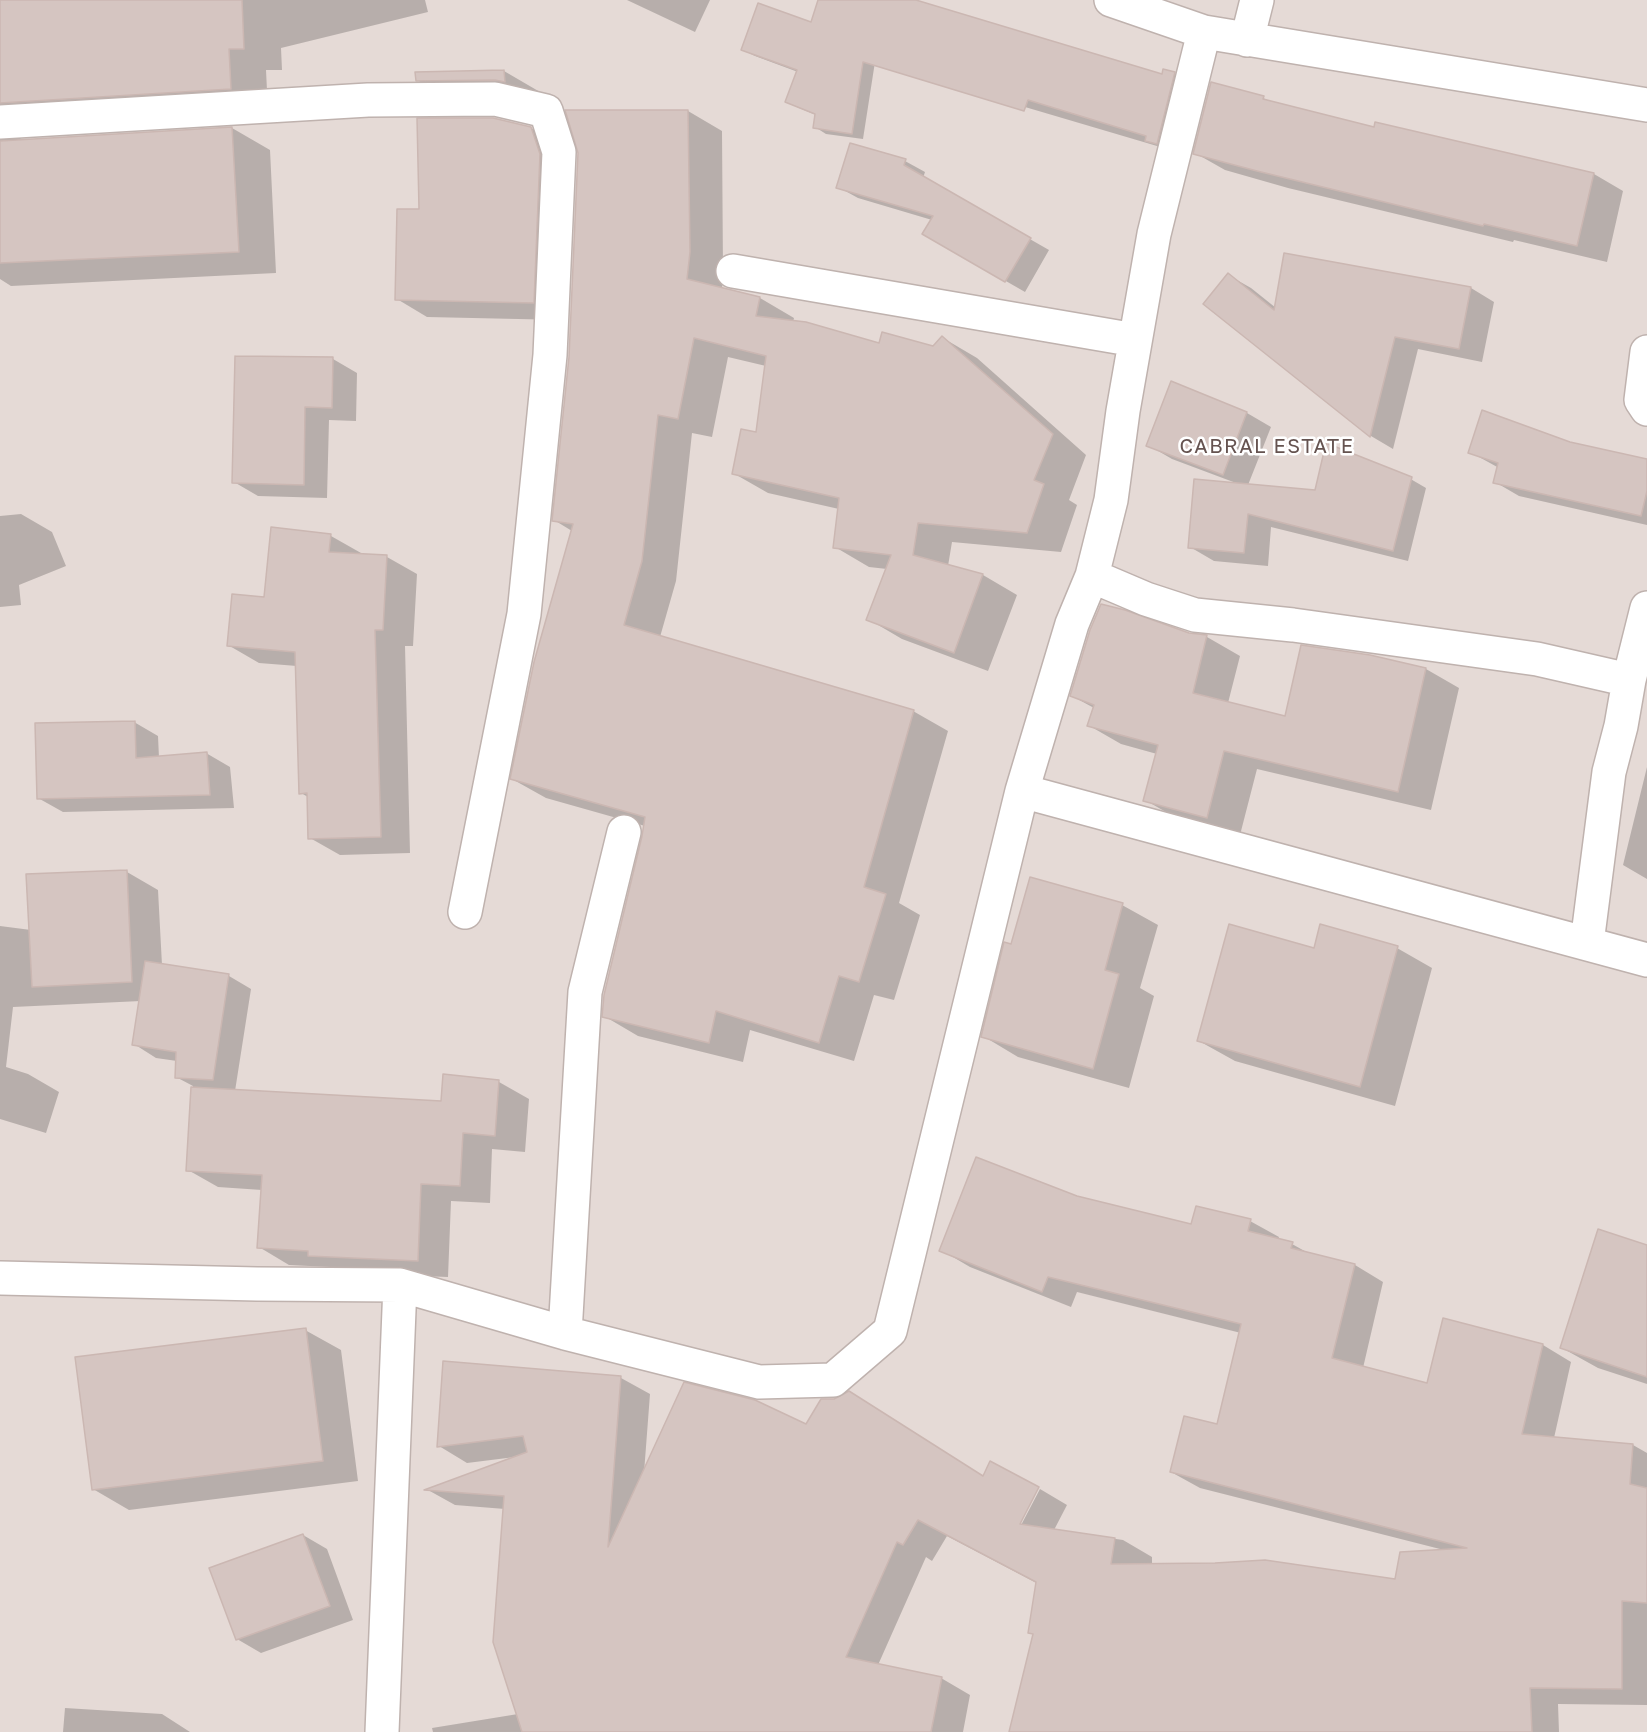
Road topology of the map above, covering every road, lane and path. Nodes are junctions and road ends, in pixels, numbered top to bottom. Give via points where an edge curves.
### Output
1 (1111, 0) edge
2 (1257, 0) edge
3 (1204, 32) junction
4 (1247, 40) junction
5 (1647, 105) edge
6 (0, 122) edge
7 (733, 271) dead end
8 (1135, 339) junction
9 (1647, 352) edge
10 (1647, 409) edge
11 (1092, 576) junction
12 (1647, 608) edge
13 (1629, 680) junction
14 (1022, 791) junction
15 (624, 832) dead end
16 (465, 912) dead end
17 (1587, 943) junction
18 (1647, 960) edge
19 (0, 1278) edge
20 (400, 1285) junction
21 (566, 1333) junction
22 (382, 1732) edge

1 - 3 street
2 - 4 street
3 - 4 street
3 - 8 street via 1154,234
4 - 5 street
6 - 16 street via 368,100 495,99 546,111 559,152 550,355 525,602
7 - 8 street
8 - 11 street via 1111,500
9 - 10 street via 1641,400
11 - 13 street via 1195,615 1536,659
11 - 14 street via 1072,624
12 - 13 street
13 - 17 street via 1609,772
14 - 17 street
14 - 21 street via 890,1331 833,1380 759,1382
15 - 21 street via 585,992
17 - 18 street
19 - 20 street
20 - 21 street
20 - 22 street

